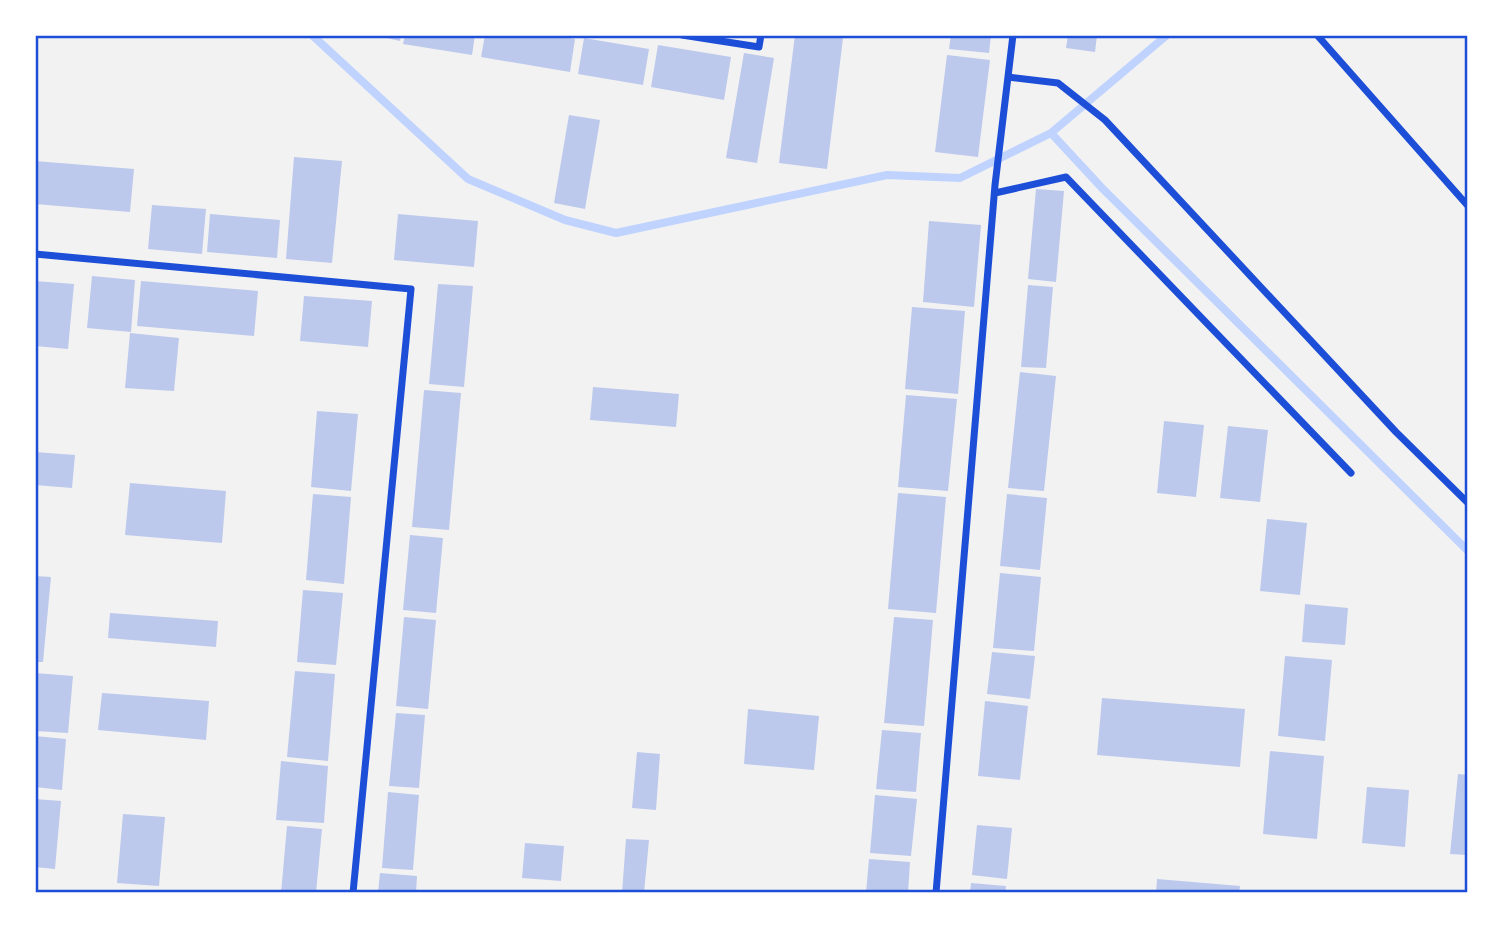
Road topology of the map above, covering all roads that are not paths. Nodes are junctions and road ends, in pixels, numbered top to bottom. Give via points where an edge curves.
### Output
1 (682, 35) edge
2 (761, 35) edge
3 (1013, 35) edge
4 (1317, 35) edge
5 (1008, 78) junction
6 (995, 189) junction
7 (1468, 206) edge
8 (35, 254) edge
9 (1351, 473) dead end
10 (1468, 503) edge
11 (353, 893) edge
12 (936, 893) edge

1 - 2 street via 759,47
3 - 5 street
4 - 7 street
5 - 6 street
5 - 10 street via 1058,83 1105,120
6 - 9 street via 1066,177
6 - 12 street
8 - 11 street via 411,289

